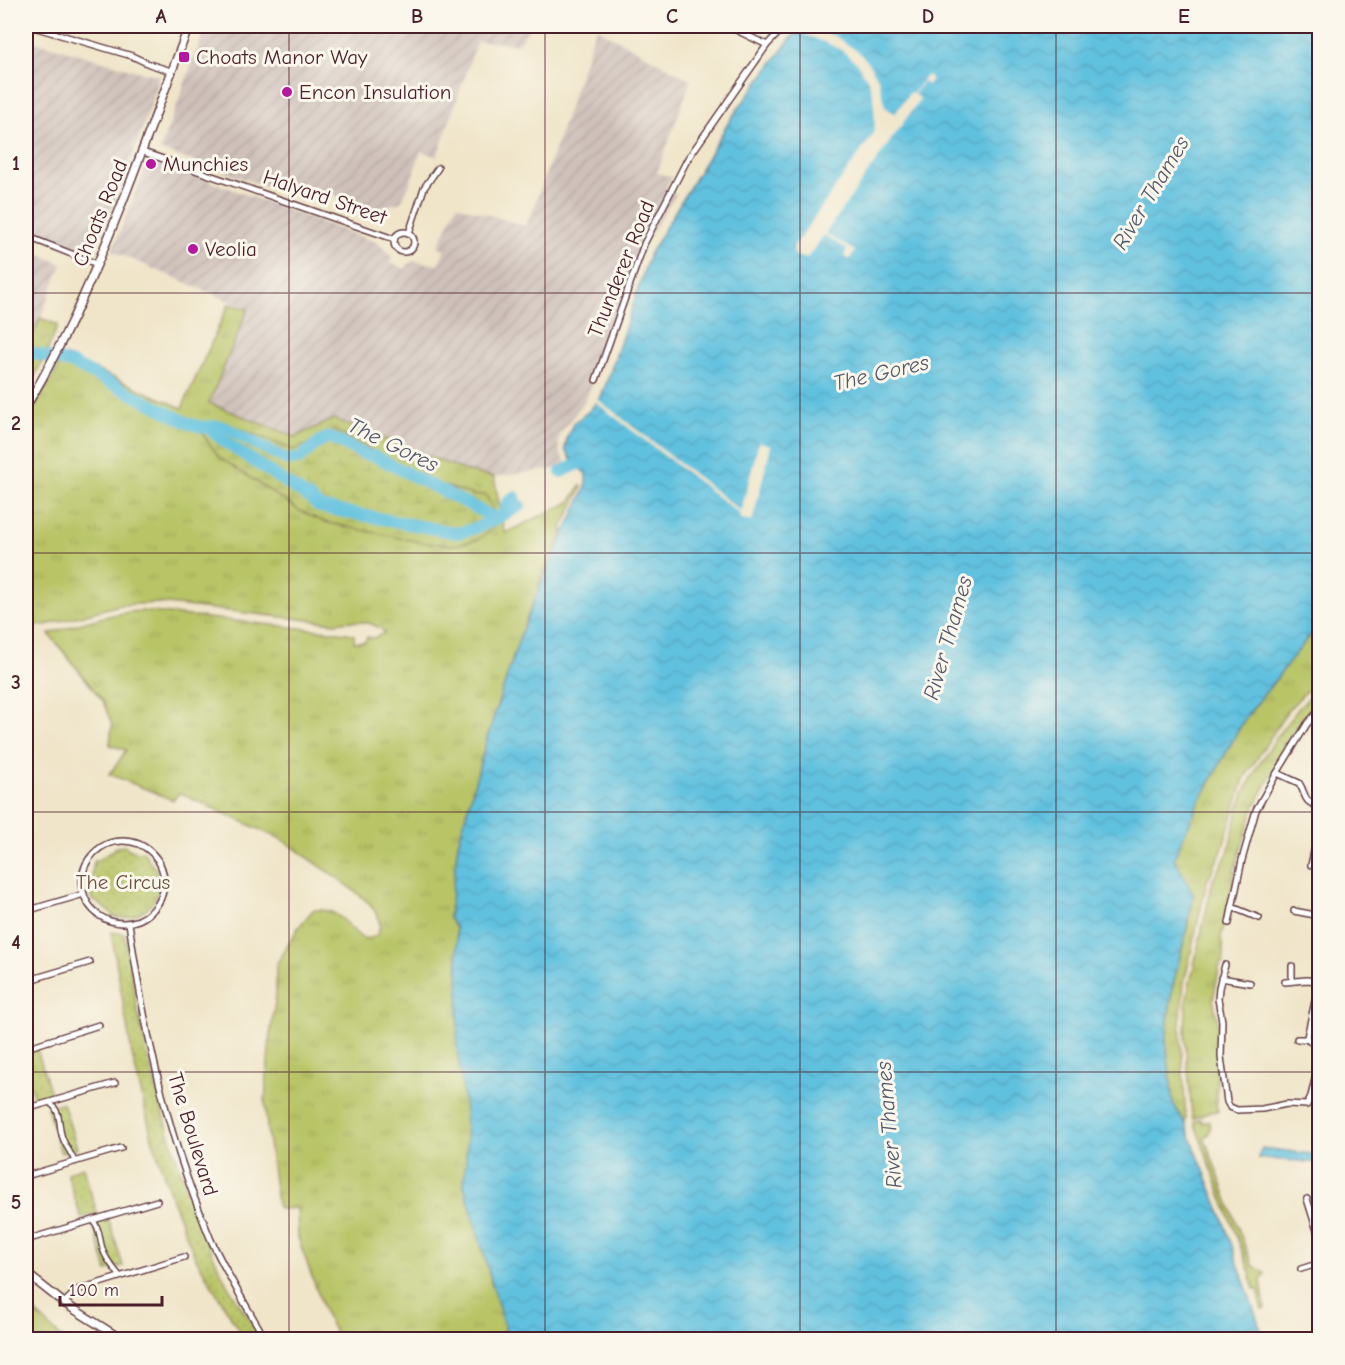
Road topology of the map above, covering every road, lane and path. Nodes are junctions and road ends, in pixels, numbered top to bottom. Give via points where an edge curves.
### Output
1 (30, 26) edge
2 (189, 26) edge
3 (728, 26) edge
4 (784, 26) edge
5 (767, 45) junction
6 (171, 72) junction
7 (143, 152) junction
8 (438, 168) dead end
9 (409, 233) junction
10 (26, 236) edge
11 (394, 239) junction
12 (97, 264) junction
13 (596, 380) dead end
14 (26, 406) edge
15 (1320, 709) edge
16 (1277, 773) junction
17 (1320, 806) edge
18 (1320, 825) edge
19 (1311, 865) dead end
20 (84, 894) junction
21 (1232, 907) junction
22 (26, 910) edge
23 (1294, 910) dead end
24 (1320, 916) edge
25 (1258, 918) dead end
26 (129, 923) junction
27 (1228, 923) dead end
28 (90, 962) dead end
29 (1225, 965) dead end
30 (1292, 966) dead end
31 (1221, 978) junction
32 (1319, 980) edge
33 (26, 981) edge
34 (1292, 981) junction
35 (1285, 982) dead end
36 (1250, 983) dead end
37 (99, 1025) dead end
38 (1297, 1039) dead end
39 (1308, 1039) junction
40 (26, 1046) edge
41 (1320, 1047) edge
42 (1320, 1059) edge
43 (115, 1083) dead end
44 (49, 1102) junction
45 (26, 1109) edge
46 (121, 1148) dead end
47 (75, 1162) junction
48 (26, 1176) edge
49 (1306, 1199) dead end
50 (157, 1201) dead end
51 (93, 1220) junction
52 (26, 1240) edge
53 (1320, 1240) edge
54 (184, 1257) dead end
55 (1320, 1263) edge
56 (1302, 1269) dead end
57 (26, 1273) edge
58 (120, 1276) junction
59 (64, 1303) junction
60 (123, 1340) edge
61 (266, 1340) edge

1 - 6 street via 132,56
2 - 6 street, Choats Road
3 - 5 street
4 - 5 street, Thunderer Road
5 - 13 street, Thunderer Road via 687,160 644,244
6 - 7 street, Choats Road
7 - 11 street, Halyard Street
7 - 12 street, Choats Road
8 - 9 street, Halyard Street via 424,188
9 - 11 street, Halyard Street via 402,232
9 - 11 street, Halyard Street via 417,248 407,253 400,252
10 - 12 street
12 - 14 street, Choats Road via 58,349
15 - 16 street
16 - 17 street via 1299,783 1308,802
16 - 21 street via 1256,810
18 - 19 street
20 - 22 street
20 - 26 street via 96,913 106,920
20 - 26 street via 84,870 98,850 120,842 146,849 162,869 163,893 150,913
21 - 25 street
21 - 27 street
23 - 24 street
26 - 61 street, The Boulevard via 142,1012 184,1171 210,1239
28 - 33 street
29 - 31 street
30 - 34 street
31 - 36 street
31 - 42 street via 1221,1057 1225,1098 1230,1107 1258,1110 1287,1104 1307,1105
32 - 34 street
32 - 39 street
34 - 35 street
37 - 40 street
38 - 39 street
39 - 41 street
43 - 44 street
44 - 45 street
44 - 47 street via 56,1108 62,1136
46 - 47 street
47 - 48 street
49 - 53 street
50 - 51 street
51 - 52 street
51 - 58 street via 106,1258
54 - 58 street
55 - 56 street
57 - 59 street
58 - 59 street via 77,1290
59 - 60 street

